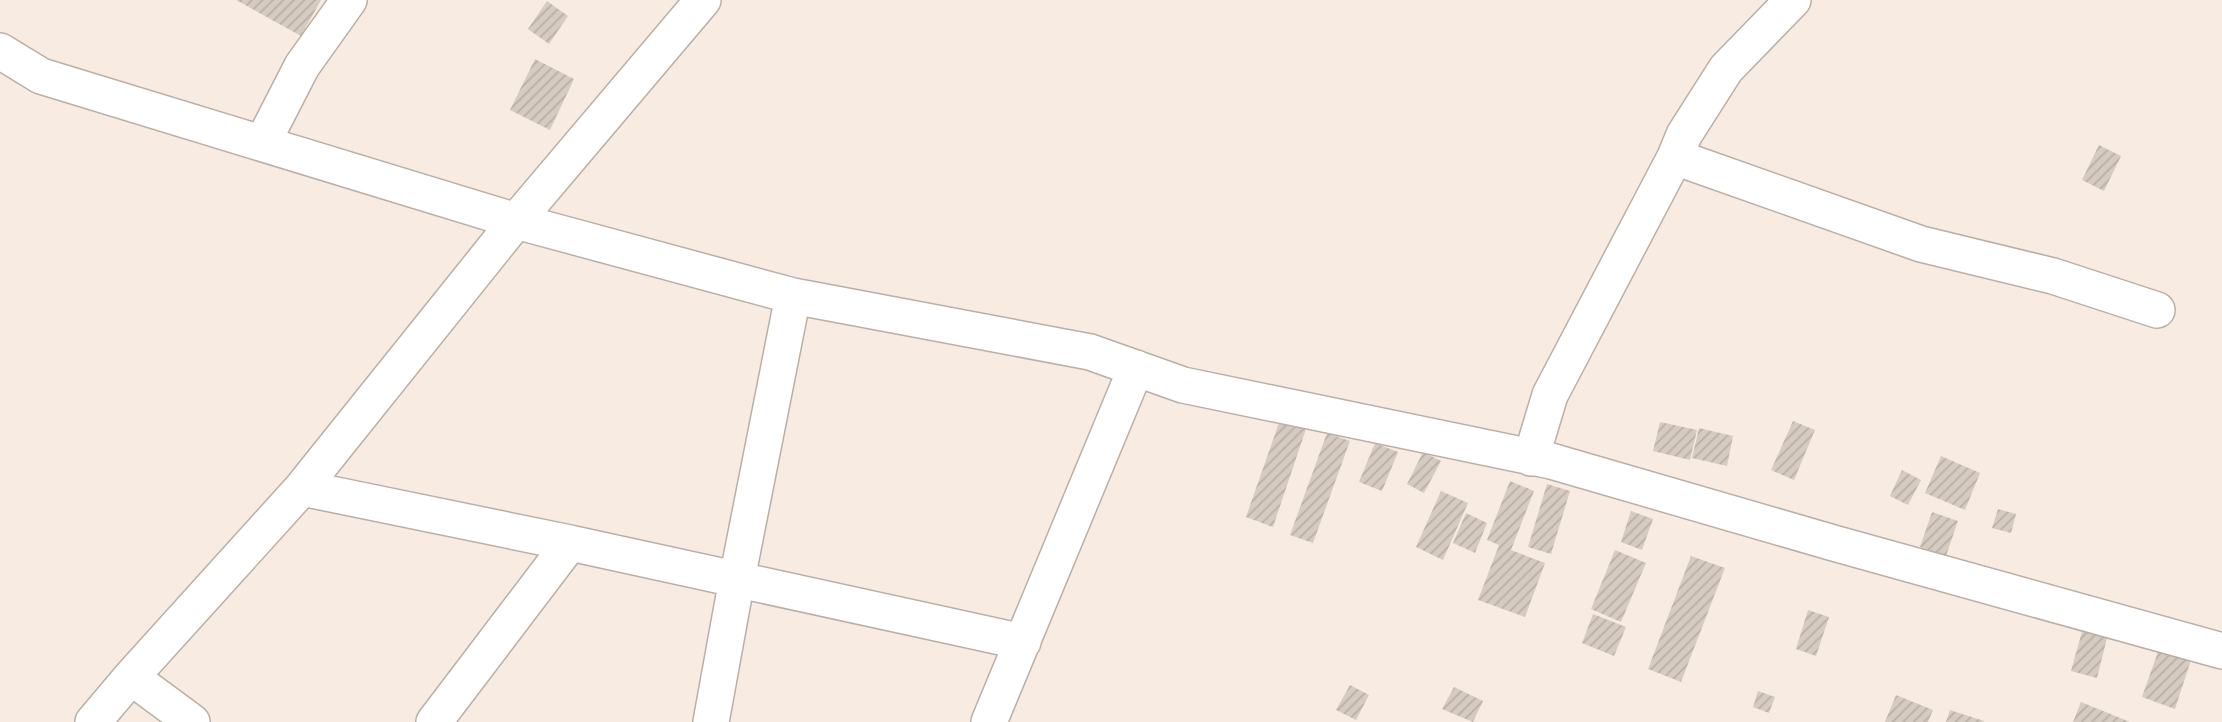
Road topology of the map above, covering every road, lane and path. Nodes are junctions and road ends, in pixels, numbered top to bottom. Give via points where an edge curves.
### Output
1 (349, 0) edge
2 (703, 0) edge
3 (1794, 0) edge
4 (0, 51) edge
5 (262, 142) junction
6 (1675, 157) junction
7 (516, 220) junction
8 (793, 296) junction
9 (2157, 310) dead end
10 (1136, 368) junction
11 (1531, 457) junction
12 (302, 488) junction
13 (570, 543) junction
14 (737, 579) junction
15 (1023, 642) junction
16 (2222, 651) edge
17 (131, 677) junction
18 (997, 720) edge
19 (93, 722) edge
20 (192, 722) edge
21 (434, 722) edge
22 (711, 722) edge

1 - 5 street via 302,66
2 - 7 street
3 - 6 street via 1726,69
4 - 5 street via 41,76
5 - 7 street
6 - 9 street via 1921,244 2053,276
6 - 11 street via 1550,396
7 - 8 street
7 - 12 street
8 - 10 street via 1090,352
8 - 14 street
10 - 11 street via 1183,385
10 - 15 street
11 - 16 street
12 - 13 street
12 - 17 street
13 - 14 street
13 - 21 street
14 - 15 street
14 - 22 street
15 - 18 street
17 - 19 street
17 - 20 street

